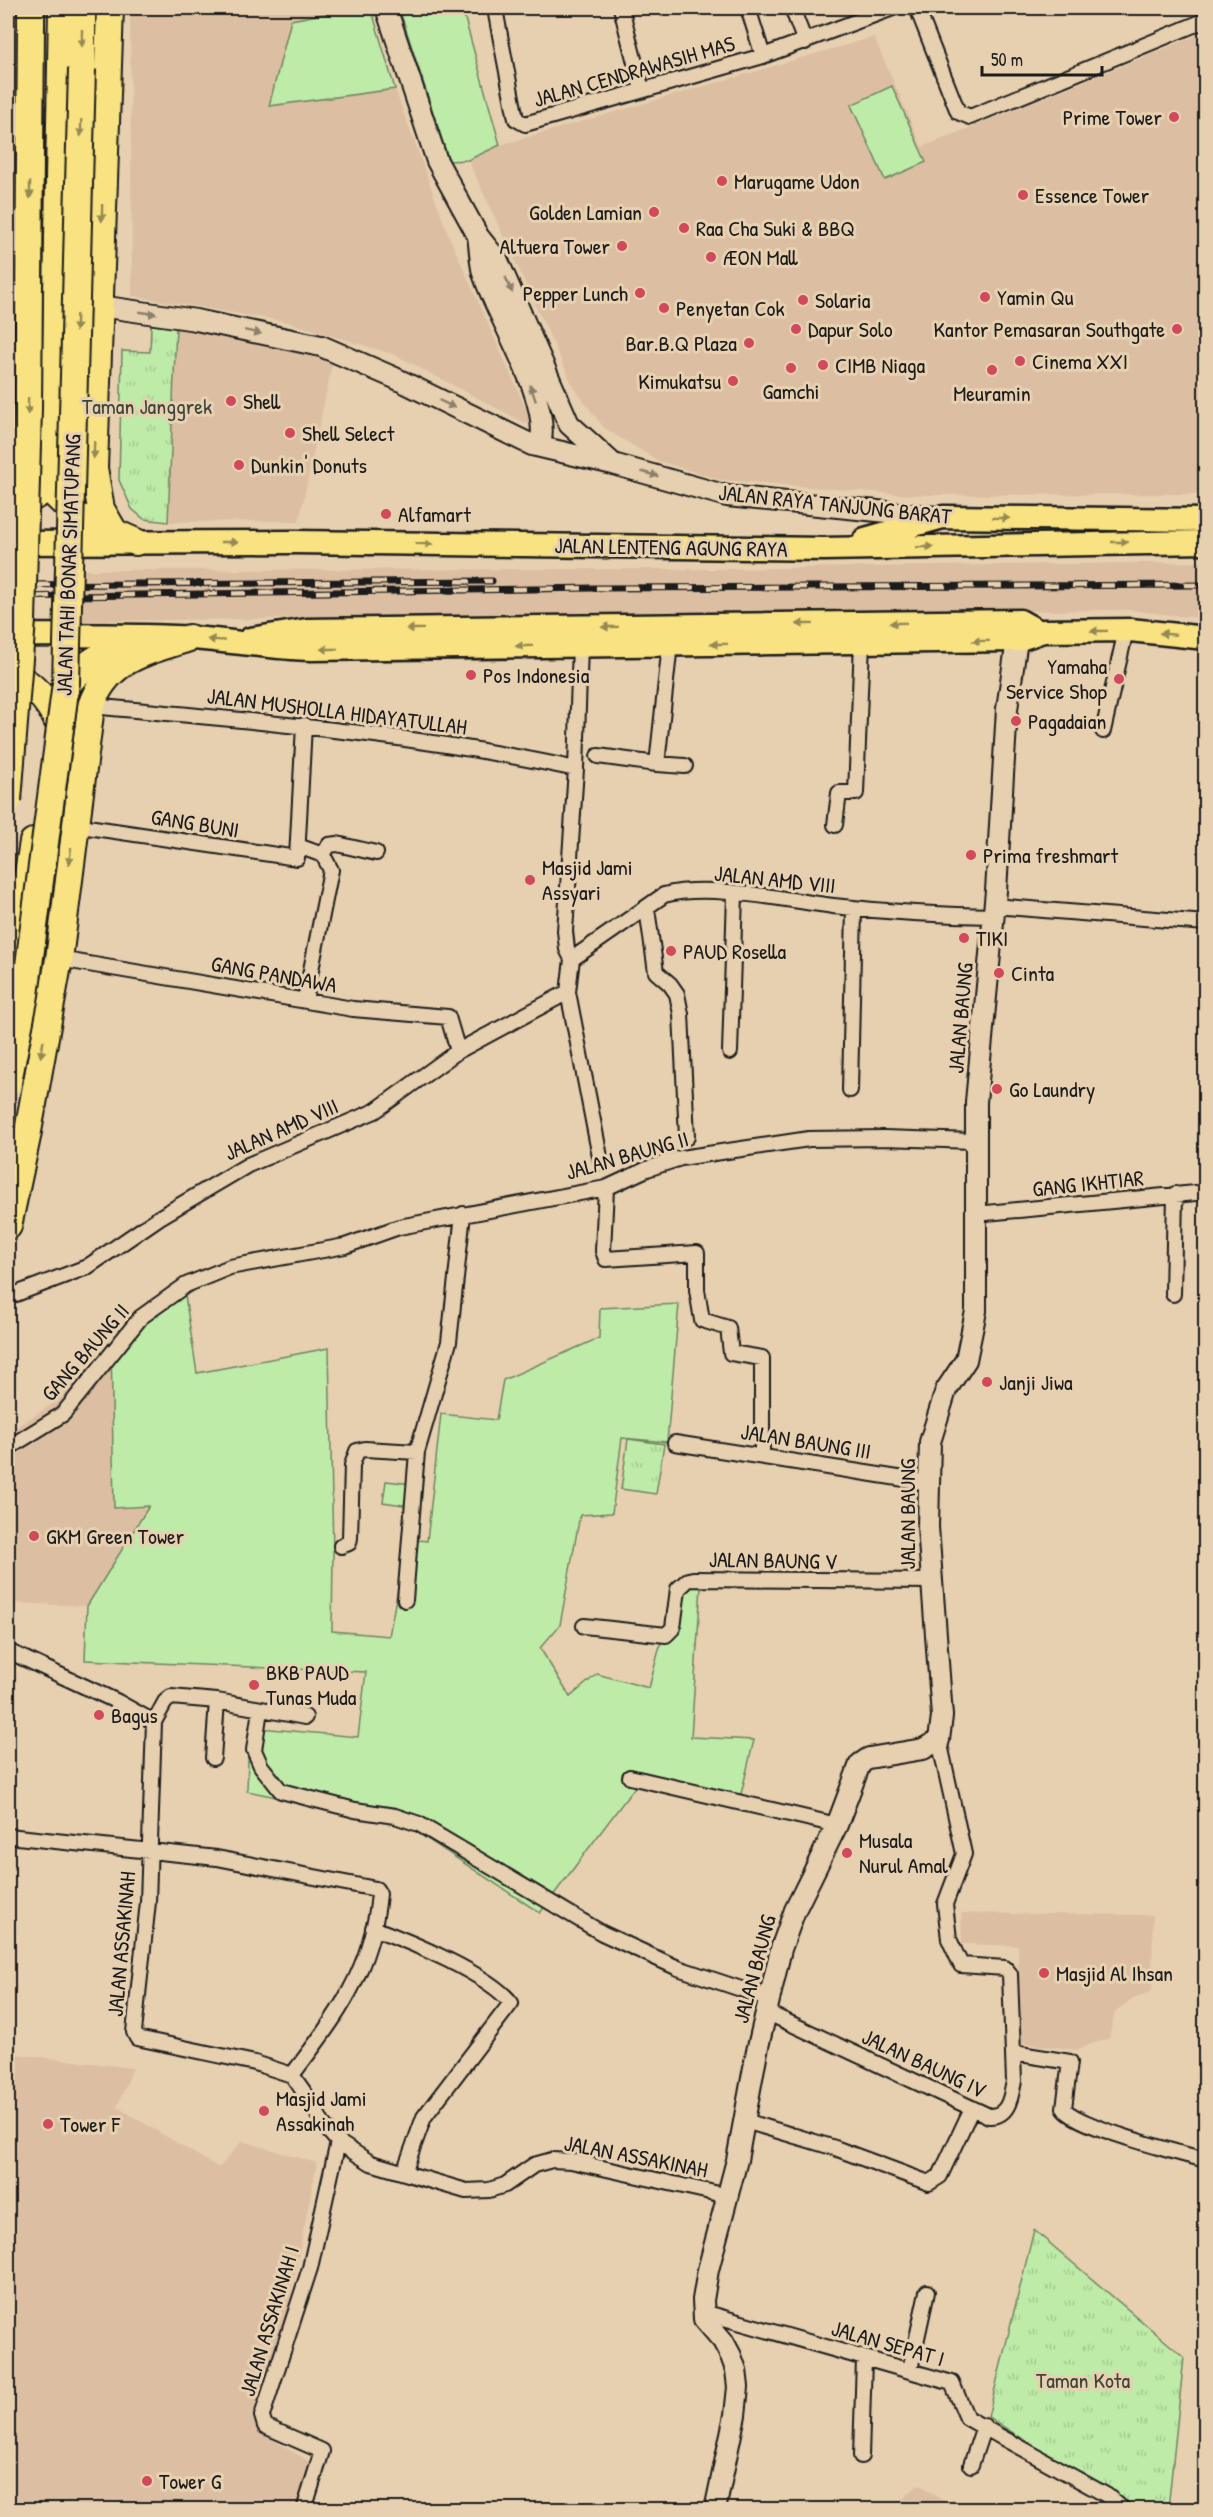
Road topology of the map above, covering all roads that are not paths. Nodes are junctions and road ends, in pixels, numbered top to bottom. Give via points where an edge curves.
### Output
1 (62, 8) edge
2 (82, 8) edge
3 (110, 8) edge
4 (386, 8) edge
5 (621, 8) edge
6 (748, 8) edge
7 (792, 8) edge
8 (893, 8) edge
9 (918, 8) edge
10 (495, 9) dead end
11 (31, 17) edge
12 (1206, 20) edge
13 (805, 42) junction
14 (763, 56) junction
15 (642, 90) junction
16 (478, 236) junction
17 (100, 306) junction
18 (56, 352) junction
19 (8, 377) edge
20 (532, 445) junction
21 (613, 464) junction
22 (47, 488) junction
23 (8, 503) edge
24 (943, 517) junction
25 (1206, 520) edge
26 (125, 537) junction
27 (1206, 542) edge
28 (8, 543) edge
29 (824, 549) junction
30 (1126, 630) junction
31 (1038, 631) junction
32 (8, 635) edge
33 (147, 637) junction
34 (189, 638) junction
35 (1206, 638) edge
36 (1017, 640) junction
37 (243, 642) junction
38 (862, 642) junction
39 (580, 645) junction
40 (670, 645) junction
41 (8, 672) edge
42 (91, 706) junction
43 (52, 710) junction
44 (304, 725) junction
45 (1103, 731) dead end
46 (598, 756) dead end
47 (657, 764) junction
48 (685, 766) dead end
49 (576, 769) junction
50 (79, 787) junction
51 (8, 800) edge
52 (74, 825) junction
53 (835, 825) dead end
54 (298, 846) junction
55 (376, 853) dead end
56 (323, 855) junction
57 (735, 894) junction
58 (854, 908) junction
59 (647, 909) junction
60 (994, 911) junction
61 (1206, 923) edge
62 (58, 958) junction
63 (572, 959) junction
64 (568, 992) junction
65 (8, 995) edge
66 (305, 1000) junction
67 (458, 1052) junction
68 (730, 1052) dead end
69 (8, 1082) edge
70 (850, 1090) dead end
71 (974, 1134) junction
72 (687, 1137) dead end
73 (601, 1162) dead end
74 (606, 1188) junction
75 (1206, 1192) edge
76 (1175, 1194) junction
77 (463, 1214) junction
78 (976, 1214) junction
79 (8, 1226) edge
80 (297, 1256) joint
81 (1173, 1294) dead end
82 (8, 1297) edge
83 (675, 1443) dead end
84 (8, 1448) edge
85 (417, 1452) junction
86 (762, 1455) junction
87 (930, 1483) junction
88 (341, 1546) dead end
89 (931, 1581) junction
90 (405, 1600) dead end
91 (584, 1626) dead end
92 (8, 1651) edge
93 (217, 1701) junction
94 (260, 1710) junction
95 (305, 1717) dead end
96 (154, 1722) junction
97 (939, 1740) junction
98 (213, 1758) dead end
99 (630, 1777) dead end
100 (837, 1825) junction
101 (8, 1836) edge
102 (150, 1852) junction
103 (373, 1928) junction
104 (767, 2005) junction
105 (1014, 2053) junction
106 (292, 2074) junction
107 (972, 2108) junction
108 (745, 2121) junction
109 (338, 2142) junction
110 (1206, 2160) edge
111 (404, 2172) junction
112 (728, 2196) junction
113 (927, 2292) dead end
114 (703, 2312) junction
115 (864, 2359) junction
116 (910, 2370) junction
117 (988, 2428) junction
118 (861, 2456) dead end
119 (971, 2465) dead end
120 (1107, 2502) edge
121 (304, 2510) edge
122 (715, 2510) edge
123 (1124, 2510) edge

1 - 18 highway
2 -> 69 highway, JALAN TAHI BONAR SIMATUPANG, bridge via 66,682 25,995
3 -> 17 highway
4 - 16 street via 437,161
5 - 15 street
6 - 14 street
7 - 13 street
8 - 13 street, JALAN CENDRAWASIH MAS
9 - 12 street via 957,112 970,117
10 - 15 street, JALAN CENDRAWASIH MAS via 516,119 525,123
11 -> 51 highway, bridge via 22,620
13 - 14 street, JALAN CENDRAWASIH MAS
14 - 15 street, JALAN CENDRAWASIH MAS
20 -> 16 street via 541,440 543,427 534,394 483,273
16 -> 21 street via 498,261 569,423
17 -> 20 street, JALAN RAYA TANJUNG BARAT via 196,320 321,346
17 -> 26 highway via 94,468 101,509
18 - 19 highway via 39,371
18 - 22 highway
20 - 21 street, JALAN RAYA TANJUNG BARAT
21 -> 24 street, JALAN RAYA TANJUNG BARAT via 727,496
22 - 23 highway via 30,500
22 - 26 highway via 77,516
24 -> 25 main road, JALAN RAYA TANJUNG BARAT
24 - 29 main road
26 - 28 main road, JALAN LENTENG AGUNG RAYA
26 -> 29 main road, JALAN LENTENG AGUNG RAYA
29 -> 27 main road, JALAN LENTENG AGUNG RAYA
30 -> 31 main road
35 -> 30 main road
30 - 45 street
31 - 36 main road
31 -> 37 main road via 1020,621 307,630
32 - 33 main road
33 - 34 main road
33 - 43 highway via 96,657 65,687
37 -> 34 main road
34 - 42 highway via 124,662 102,682
36 -> 38 main road
36 - 60 street, JALAN BAUNG via 1001,779
39 -> 37 main road via 277,649
38 -> 40 main road
38 - 53 street via 856,793 839,793
39 - 40 main road
39 - 49 street
40 - 47 street
41 - 43 highway via 34,688
42 - 44 street, JALAN MUSHOLLA HIDAYATULLAH
42 - 50 highway
43 - 50 highway via 70,751
43 - 65 highway
44 - 49 street, JALAN MUSHOLLA HIDAYATULLAH via 495,751
44 - 54 street
46 - 47 street
47 - 48 street
49 - 63 street via 565,931
50 - 52 highway
52 - 54 street, GANG BUNI via 285,858 297,858
52 -> 62 highway
54 - 56 street
55 - 56 street via 337,844 329,845
56 - 66 street via 329,862 331,879
57 - 58 street, JALAN AMD VIII
57 - 59 street, JALAN AMD VIII via 676,892 664,895
57 - 68 street
58 - 60 street, JALAN AMD VIII
58 - 70 street
59 - 63 street, JALAN AMD VIII
59 - 72 street via 656,972 677,994 681,1014
60 - 61 street, JALAN AMD VIII
60 - 71 street, JALAN BAUNG
62 - 66 street, GANG PANDAWA
62 -> 79 highway
63 - 64 street
64 - 67 street, JALAN AMD VIII
64 - 73 street
66 - 67 street, GANG PANDAWA via 354,1009 448,1017
67 - 82 street, JALAN AMD VIII via 375,1111 248,1165 169,1211 87,1267
71 - 74 street, JALAN BAUNG II via 809,1139 681,1158
71 - 78 street, JALAN BAUNG
74 - 77 street, JALAN BAUNG II
74 - 86 street via 606,1258 697,1253 696,1290 702,1320 728,1328 731,1353 762,1358
75 - 76 street, GANG IKHTIAR
76 - 78 street, GANG IKHTIAR
76 - 81 street
77 - 80 street, JALAN BAUNG II via 399,1227 345,1246
77 - 85 street via 449,1342
78 - 87 street, JALAN BAUNG via 976,1311 966,1360 946,1390 937,1413 930,1442
80 - 84 street, GANG BAUNG II via 230,1268 169,1297 141,1317 63,1414
83 - 86 street, JALAN BAUNG III
85 - 88 street via 357,1451 352,1466 350,1538 349,1543
85 - 90 street
86 - 87 street, JALAN BAUNG III
87 - 89 street, JALAN BAUNG
89 - 91 street, JALAN BAUNG V via 687,1580 678,1589 673,1628 666,1635
89 - 97 street, JALAN BAUNG via 942,1716
92 - 96 street
93 - 94 street
93 - 96 street via 171,1696
93 - 98 street
94 - 95 street
94 - 104 street, JALAN BAUNG IV via 254,1750 281,1791 419,1824 602,1933
96 - 102 street, JALAN ASSAKINAH
97 - 100 street, JALAN BAUNG via 917,1751 862,1761
97 - 105 street, JALAN BAUNG IV via 964,1854 945,1904 949,1940 961,1965 1005,1968 1010,1974
99 - 100 street
100 - 104 street, JALAN BAUNG via 795,1910
101 - 102 street
102 - 103 street via 217,1858 376,1889 379,1894
102 - 106 street, JALAN ASSAKINAH via 134,2032 137,2038
103 - 106 street via 358,1979
103 - 111 street via 424,1948 487,1984 511,2003 424,2117
104 - 107 street, JALAN BAUNG IV
104 - 108 street, JALAN BAUNG
105 - 107 street, JALAN BAUNG IV via 1011,2097 1005,2110 989,2116
105 - 110 street via 1070,2062 1064,2108 1069,2116
106 - 109 street, JALAN ASSAKINAH
107 - 108 street via 940,2176 929,2183 835,2148
108 - 112 street, JALAN BAUNG
109 - 111 street, JALAN ASSAKINAH via 371,2163
109 - 121 street, JALAN ASSAKINAH I via 310,2268 262,2420 268,2428 322,2451
111 - 112 street, JALAN ASSAKINAH via 477,2192 505,2185 534,2165 552,2160 571,2161
112 - 114 street, JALAN BAUNG via 708,2270
113 - 116 street
114 - 115 street, JALAN SEPAT I
114 - 122 street via 708,2326 731,2356 738,2387
115 - 116 street, JALAN SEPAT I
115 - 118 street
116 - 117 street, JALAN SEPAT I via 953,2384 965,2416
117 - 119 street
117 - 120 street, JALAN SEPAT I
120 - 123 street, JALAN SEPAT I

